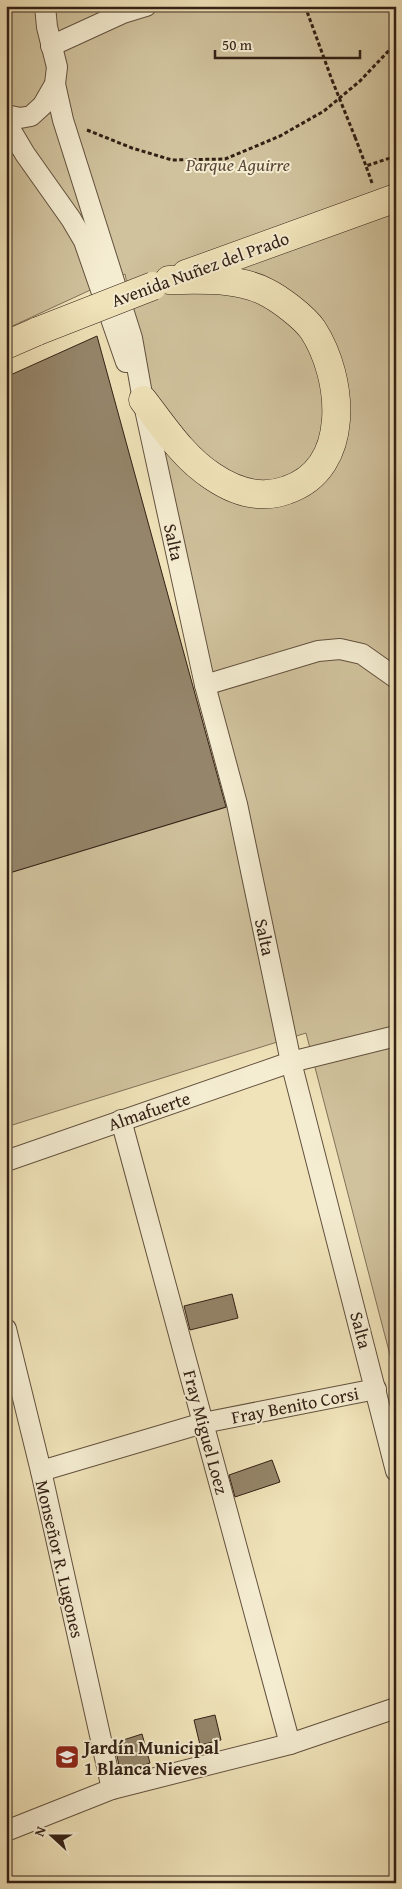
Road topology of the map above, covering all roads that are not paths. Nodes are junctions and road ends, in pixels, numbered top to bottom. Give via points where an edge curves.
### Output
1 (45, 6) edge
2 (146, 6) edge
3 (49, 37) junction
4 (55, 84) junction
5 (6, 115) edge
6 (6, 122) edge
7 (388, 200) edge
8 (161, 283) junction
9 (6, 345) edge
10 (143, 400) junction
11 (396, 678) edge
12 (205, 685) junction
13 (396, 1036) edge
14 (291, 1062) junction
15 (121, 1120) junction
16 (6, 1161) edge
17 (6, 1329) edge
18 (376, 1389) junction
19 (203, 1423) junction
20 (41, 1471) junction
21 (396, 1471) edge
22 (396, 1708) edge
23 (290, 1744) junction
24 (112, 1789) junction
25 (6, 1832) edge

1 - 3 street
2 - 3 street
3 - 4 street via 57,67
4 - 5 street via 43,105 31,116
4 - 10 street via 132,338
6 - 10 street via 84,241 122,353
7 - 8 highway, Avenida Nuñez del Prado
8 - 9 highway, Avenida Nuñez del Prado, bridge
8 - 10 highway via 218,281 245,285 266,292 289,308 312,329 327,355 337,415 326,458 312,476 294,488 276,494 252,495 211,476 177,444
10 - 12 street, Salta
11 - 12 street via 362,654 340,649 318,651
12 - 14 street, Salta via 238,804
13 - 14 street, Almafuerte
14 - 15 street, Almafuerte
14 - 18 street, Salta
15 - 16 street, Almafuerte
15 - 19 street, Fray Miguel Loez
17 - 20 street, Monseñor R. Lugones
18 - 19 street, Fray Benito Corsi
18 - 21 street, Salta
19 - 20 street, Fray Benito Corsi
19 - 23 street, Fray Miguel Loez
20 - 24 street, Monseñor R. Lugones
22 - 23 street
23 - 24 street
24 - 25 street

